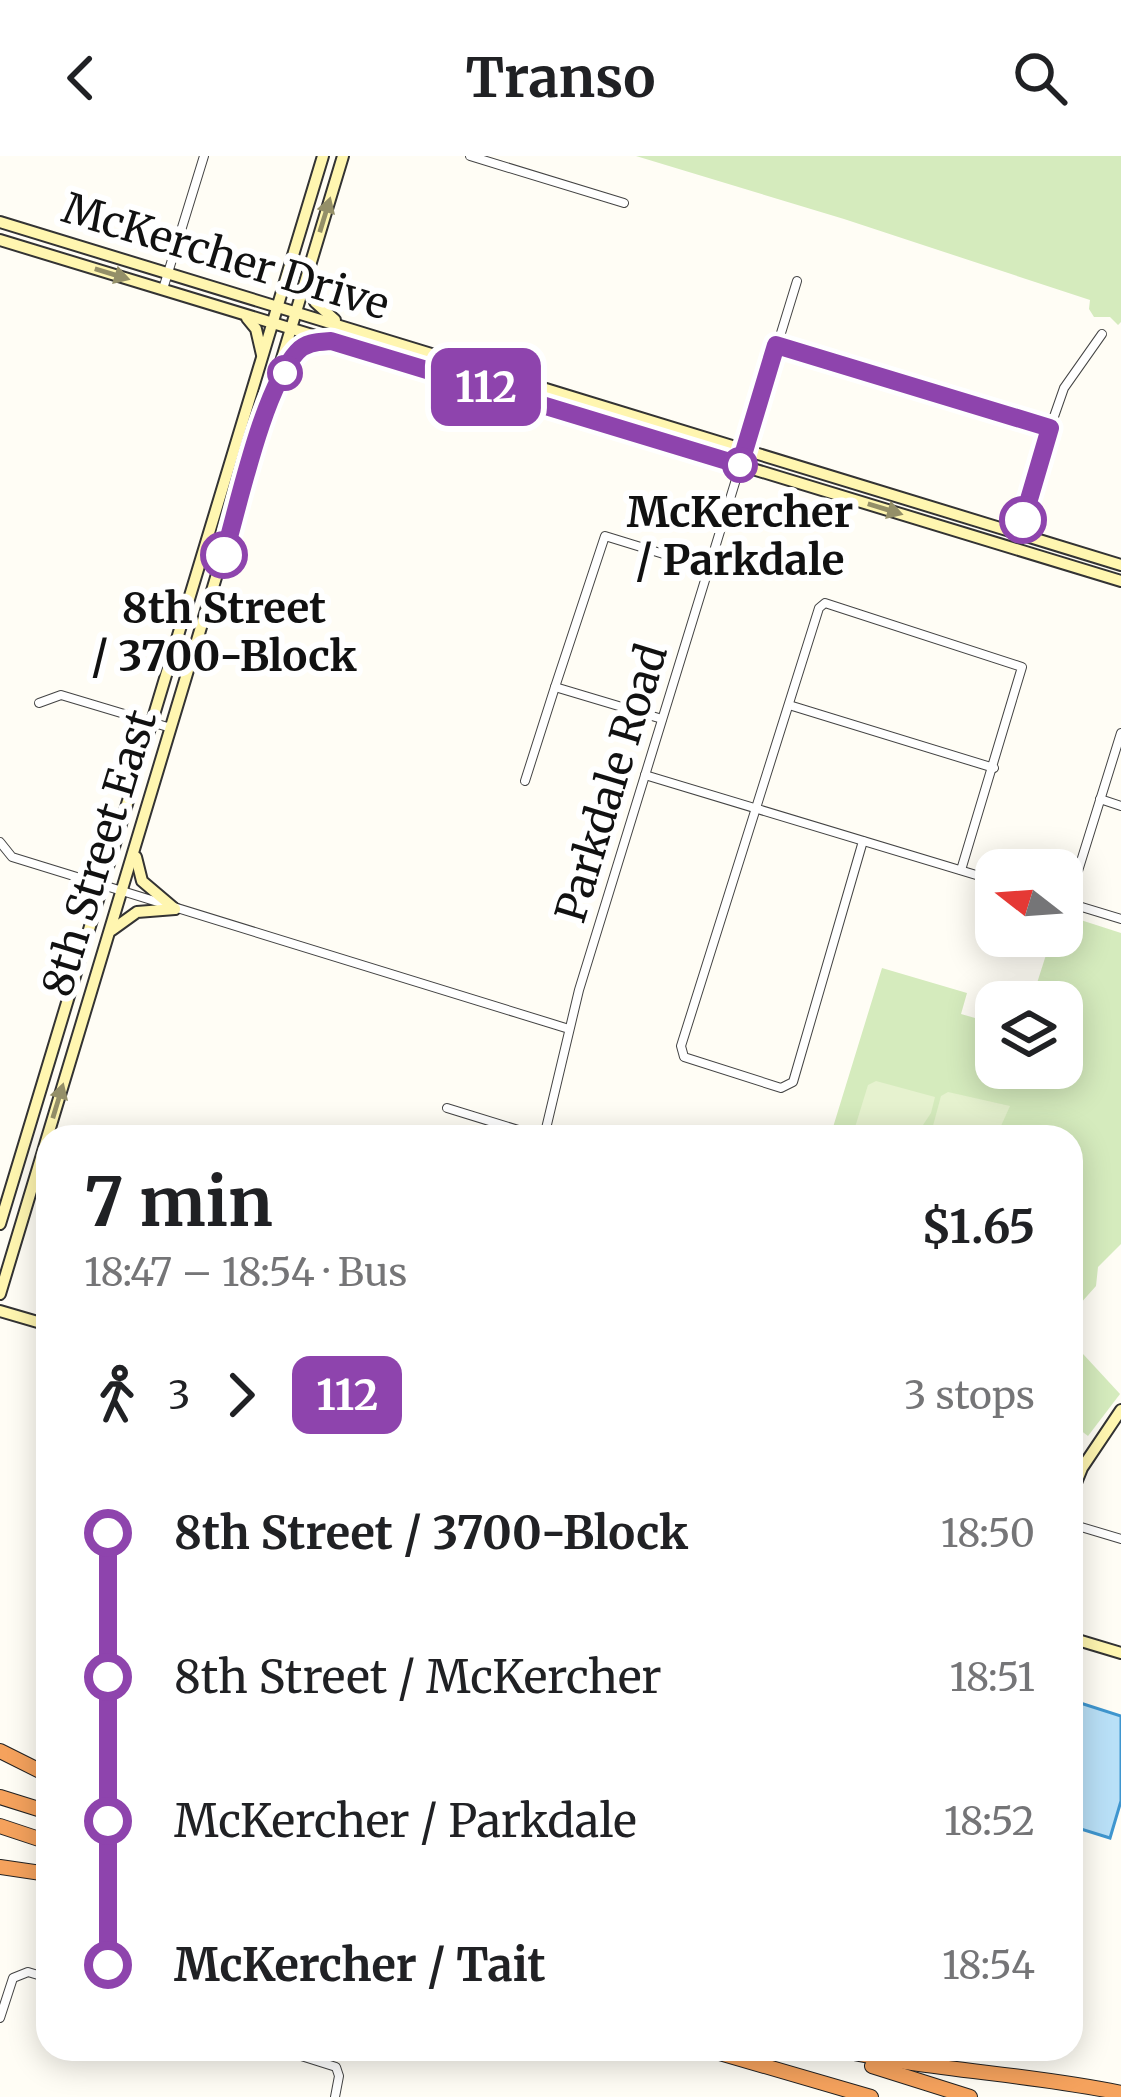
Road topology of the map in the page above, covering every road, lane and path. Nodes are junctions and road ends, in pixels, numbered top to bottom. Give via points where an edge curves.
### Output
1 (204, 156) edge
2 (323, 156) edge
3 (343, 156) edge
4 (470, 156) edge
5 (624, 203) dead end
6 (0, 222) edge
7 (0, 239) edge
8 (288, 268) junction
9 (168, 273) junction
10 (307, 273) junction
11 (797, 280) dead end
12 (164, 290) junction
13 (245, 297) junction
14 (277, 306) junction
15 (298, 312) junction
16 (244, 316) junction
17 (272, 324) junction
18 (348, 328) junction
19 (292, 331) junction
20 (1102, 334) dead end
21 (331, 341) junction
22 (776, 345) junction
23 (263, 362) junction
24 (271, 402) junction
25 (1050, 428) junction
26 (745, 449) junction
27 (740, 465) junction
28 (1018, 534) junction
29 (1121, 565) edge
30 (709, 568) junction
31 (1121, 580) edge
32 (555, 687) junction
33 (39, 703) dead end
34 (788, 705) junction
35 (662, 719) junction
36 (152, 722) junction
37 (171, 728) junction
38 (1121, 733) edge
39 (994, 768) junction
40 (645, 775) junction
41 (526, 781) dead end
42 (1100, 800) junction
43 (1121, 806) edge
44 (756, 809) junction
45 (0, 842) edge
46 (862, 842) junction
47 (136, 848) junction
48 (1083, 850) edge
49 (961, 870) junction
50 (975, 874) edge
51 (104, 886) junction
52 (122, 892) junction
53 (1083, 908) edge
54 (176, 909) junction
55 (1121, 920) edge
56 (110, 932) junction
57 (569, 1029) junction
58 (447, 1108) dead end
59 (51, 1125) edge
60 (503, 1125) edge
61 (545, 1125) edge
62 (36, 1176) edge
63 (0, 1224) edge
64 (0, 1294) edge
65 (0, 1311) edge
66 (36, 1322) edge
67 (1121, 1410) edge
68 (1083, 1467) edge
69 (1083, 1528) edge
70 (1121, 1539) edge
71 (1083, 1642) edge
72 (1121, 1653) edge
73 (0, 1751) edge
74 (36, 1769) edge
75 (0, 1797) edge
76 (36, 1808) edge
77 (0, 1826) edge
78 (36, 1838) edge
79 (0, 1867) edge
80 (36, 1872) edge
81 (36, 1974) edge
82 (0, 2018) edge
83 (317, 2061) edge
84 (744, 2061) edge
85 (855, 2061) edge
86 (888, 2061) edge
87 (778, 2072) junction
88 (1121, 2093) edge
89 (335, 2097) edge
90 (840, 2097) edge
91 (871, 2097) edge
92 (970, 2097) edge

1 - 9 street
2 - 8 main road, 8th Street East
10 -> 3 main road, 8th Street East
4 - 5 street
6 - 9 main road, McKercher Drive
7 -> 12 main road, McKercher Drive
8 - 13 main road via 274,288
8 - 14 main road, 8th Street East
9 - 12 street
9 - 13 main road, McKercher Drive
10 - 15 main road, 8th Street East
10 - 18 main road via 317,304
11 - 22 street, Parkdale Road
12 - 16 main road, McKercher Drive
13 - 14 main road, McKercher Drive
14 - 15 main road, McKercher Drive
14 - 17 main road, 8th Street East
15 - 18 main road, McKercher Drive
15 - 19 main road, 8th Street East
16 - 17 main road, McKercher Drive
16 - 23 main road via 256,329
17 - 19 main road, McKercher Drive
17 - 23 main road, 8th Street East
18 - 26 main road, McKercher Drive
19 - 21 main road, McKercher Drive
19 - 24 main road, 8th Street East
20 - 25 street via 1064,388
21 - 24 main road via 295,353
21 - 27 main road, McKercher Drive
22 - 25 street
22 - 26 street, Parkdale Road
23 - 36 main road, 8th Street East
24 - 37 main road, 8th Street East
25 - 28 street
26 - 27 street, Parkdale Road
26 - 28 main road, McKercher Drive
27 - 30 street, Parkdale Road
27 -> 31 main road, McKercher Drive
28 - 29 main road, McKercher Drive
30 - 32 street via 605,536
30 - 35 street, Parkdale Road
32 - 35 street
32 - 41 street
33 - 36 street via 61,695
34 - 39 street
34 - 39 street via 819,608 836,606 1022,667
34 - 44 street
35 - 40 street, Parkdale Road
36 - 37 street
36 - 51 main road, 8th Street East
37 - 47 main road, 8th Street East
38 - 42 street
39 - 49 street
40 - 44 street
40 - 57 street, Parkdale Road
42 - 43 street
42 - 48 street
44 - 46 street
44 - 46 street via 681,1046 694,1062 781,1088 794,1082
45 - 51 street via 12,857
46 - 49 street
47 - 52 main road, 8th Street East
47 - 54 main road via 142,881
49 - 50 street
51 - 52 street
51 - 63 main road, 8th Street East
52 - 54 street
52 - 56 main road, 8th Street East
53 - 55 street
54 - 56 main road via 137,912
54 - 57 street
59 -> 56 main road, 8th Street East
57 - 61 street, Parkdale Road
58 - 60 street
64 -> 62 main road, 8th Street East
65 - 66 main road
67 - 68 main road
69 - 70 street
71 - 72 main road
73 - 74 highway
75 - 76 highway
77 - 78 highway
79 - 80 highway
81 - 82 street via 13,1978
83 - 89 street via 336,2067
84 - 87 highway
85 - 92 highway
86 - 88 highway
87 - 90 highway
87 - 91 highway

